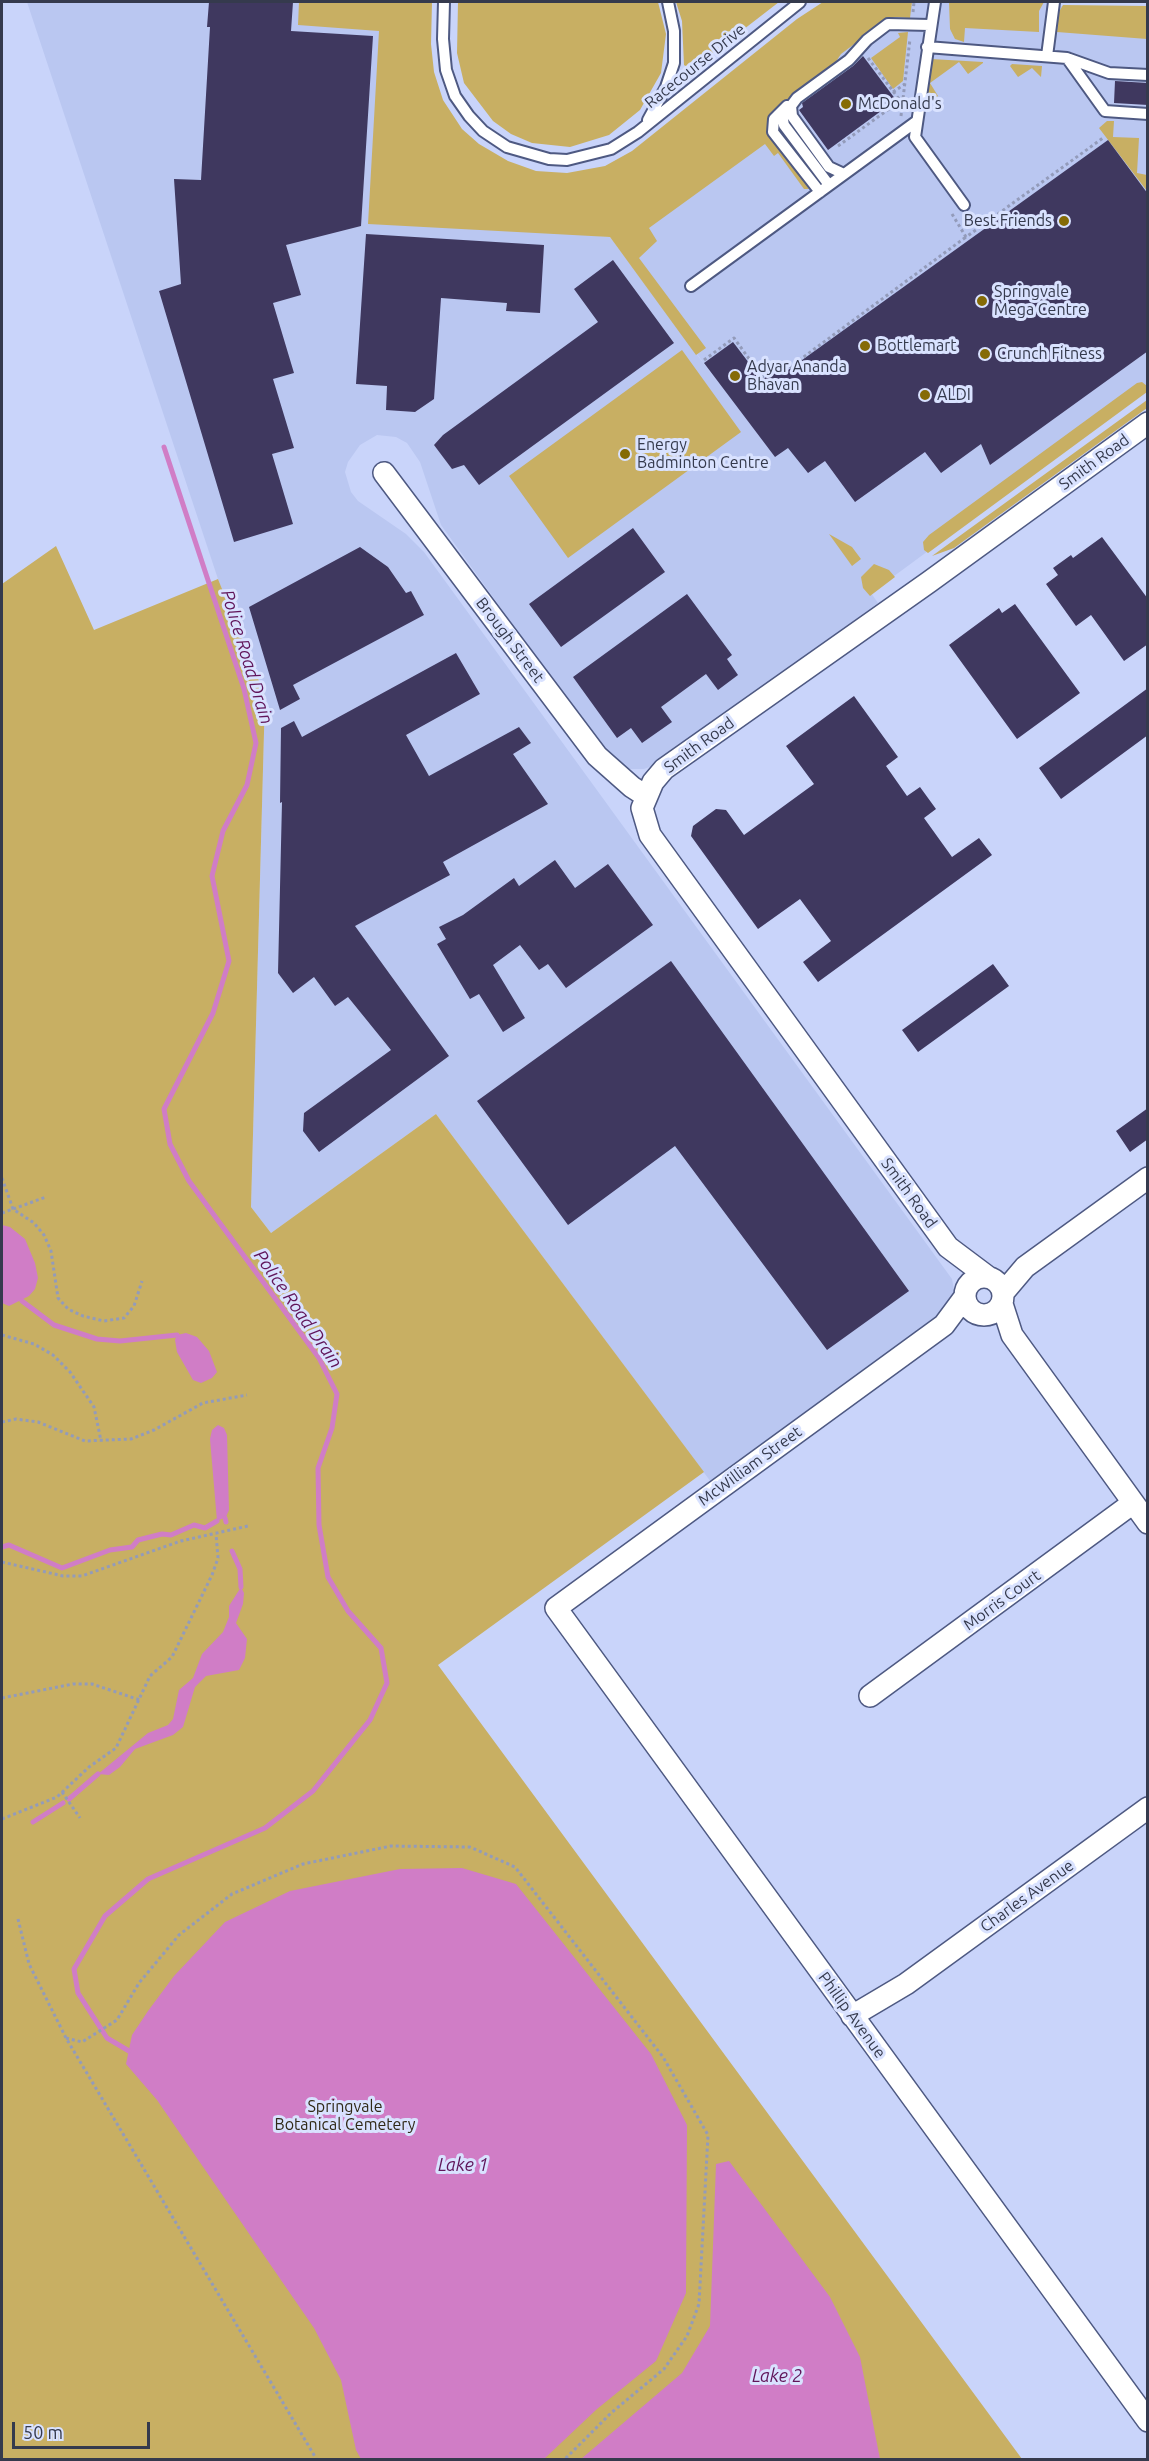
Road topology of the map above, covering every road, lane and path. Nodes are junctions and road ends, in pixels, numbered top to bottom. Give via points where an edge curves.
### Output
1 (444, 2) edge
2 (668, 2) edge
3 (800, 2) edge
4 (1054, 2) edge
5 (932, 5) edge
6 (930, 25) junction
7 (927, 47) junction
8 (1047, 56) junction
9 (868, 58) dead end
10 (1067, 58) junction
11 (1148, 75) edge
12 (905, 84) dead end
13 (893, 92) junction
14 (797, 98) junction
15 (900, 101) junction
16 (903, 105) dead end
17 (1148, 114) edge
18 (917, 121) junction
19 (638, 132) junction
20 (1103, 138) dead end
21 (837, 146) dead end
22 (844, 174) junction
23 (825, 189) junction
24 (964, 205) dead end
25 (691, 286) dead end
26 (704, 360) dead end
27 (1148, 423) edge
28 (384, 473) dead end
29 (646, 796) junction
30 (2, 1178) edge
31 (1148, 1178) edge
32 (46, 1197) dead end
33 (13, 1209) junction
34 (2, 1213) edge
35 (948, 1247) junction
36 (142, 1281) dead end
37 (996, 1288) junction
38 (964, 1297) junction
39 (980, 1315) junction
40 (944, 1325) junction
41 (2, 1335) edge
42 (1012, 1335) junction
43 (247, 1395) dead end
44 (2, 1422) edge
45 (101, 1441) junction
46 (1133, 1503) junction
47 (1148, 1523) edge
48 (248, 1526) dead end
49 (216, 1534) junction
50 (2, 1562) edge
51 (556, 1608) joint
52 (870, 1696) dead end
53 (2, 1698) edge
54 (140, 1701) junction
55 (62, 1792) junction
56 (1148, 1808) edge
57 (80, 1818) dead end
58 (2, 1819) edge
59 (18, 1919) dead end
60 (856, 2022) junction
61 (66, 2037) junction
62 (1148, 2421) edge
63 (317, 2460) edge
64 (564, 2460) edge

1 - 19 lane, Racecourse Drive via 446,70 455,96 483,131 507,147 567,160 611,148
2 - 19 lane, Racecourse Drive via 674,31 674,63 658,102
3 - 19 lane, Racecourse Drive
4 - 8 lane
5 - 6 lane
6 - 7 lane
6 - 14 lane via 888,24 849,60
7 - 8 lane
7 - 18 lane
8 - 10 lane
9 - 13 path
10 - 11 lane via 1109,73
10 - 17 lane via 1106,111
12 - 13 path
13 - 15 path
14 - 22 lane via 791,106 792,116 829,167
14 - 23 lane via 782,115 784,125
15 - 16 path
15 - 21 path
18 - 22 lane
18 - 24 lane via 915,138
20 - 26 path via 786,370 782,365 764,378 734,338
22 - 23 lane
23 - 25 lane
27 - 29 street, Smith Road via 664,769
28 - 29 street, Brough Street via 597,756
29 - 35 street, Smith Road via 642,808 650,835
30 - 33 path
31 - 37 street
32 - 33 path
33 - 34 path
33 - 36 path via 44,1235 51,1251 58,1298 68,1309 104,1321 124,1318 134,1306
35 - 37 street, Smith Road
35 - 38 street, Smith Road
37 - 38 street via 973,1280
37 - 39 street via 995,1312
37 - 42 street
38 - 39 street via 968,1307
38 - 40 street, McWilliam Street
39 - 40 street, McWilliam Street
39 - 42 street
40 - 51 street, McWilliam Street
41 - 45 path via 34,1344 70,1372 94,1407
42 - 46 street
43 - 45 path via 203,1403 131,1439
44 - 45 path via 38,1422 85,1441
46 - 47 street
46 - 52 street, Morris Court
48 - 49 path
49 - 50 path via 164,1547 82,1576 63,1576
49 - 54 path via 218,1558 212,1575 172,1657 150,1676
51 - 60 street, Phillip Avenue
53 - 54 path via 92,1684
54 - 55 path via 116,1748
55 - 57 path
55 - 58 path via 43,1804
56 - 60 street, Charles Avenue
59 - 61 path via 29,1964
60 - 62 street, Phillip Avenue
61 - 63 path
61 - 64 path via 82,2042 117,2020 139,1983 179,1935 232,1894 303,1864 391,1846 470,1847 514,1867 663,2057 708,2135 699,2304 687,2336 663,2369

